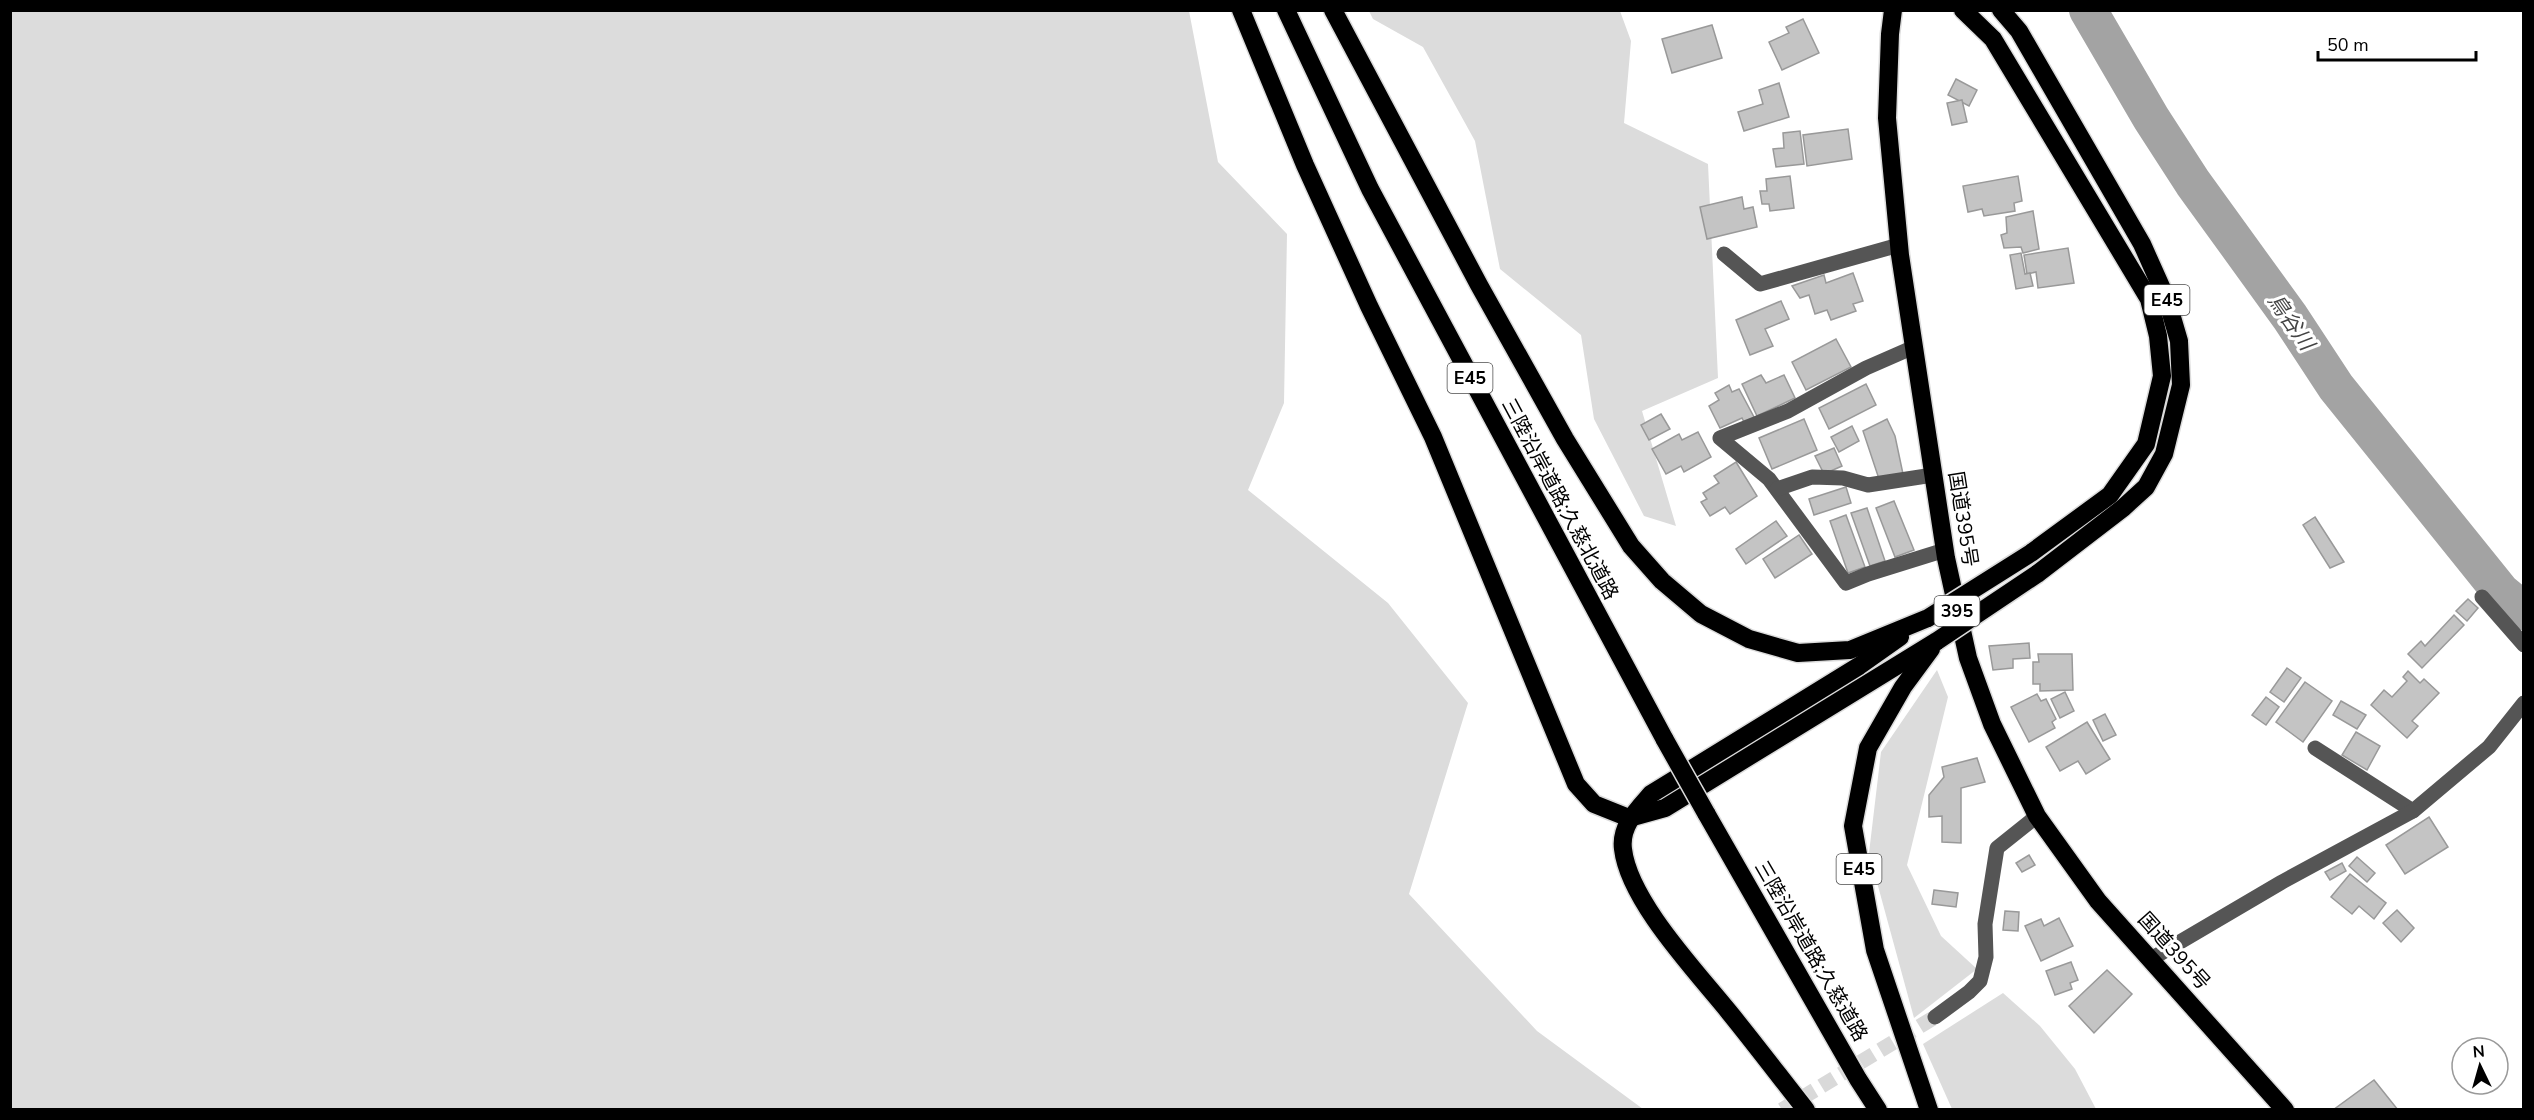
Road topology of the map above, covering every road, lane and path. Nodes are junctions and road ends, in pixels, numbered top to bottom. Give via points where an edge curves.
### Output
1 (1241, 10) edge
2 (1286, 10) edge
3 (1332, 10) edge
4 (1893, 10) edge
5 (1963, 10) edge
6 (2001, 10) edge
7 (1899, 245) junction
8 (1724, 254) dead end
9 (1914, 348) junction
10 (1933, 475) junction
11 (1777, 489) junction
12 (1945, 550) junction
13 (2482, 597) dead end
14 (1928, 618) junction
15 (1937, 641) junction
16 (2523, 645) edge
17 (2523, 703) edge
18 (2315, 748) dead end
19 (2413, 811) junction
20 (1706, 813) joint
21 (2037, 816) junction
22 (1629, 818) junction
23 (2151, 959) junction
24 (1935, 1017) tunnel mouth
25 (1806, 1110) edge
26 (1878, 1110) edge
27 (1929, 1110) edge
28 (2285, 1110) edge

1 - 22 highway via 1305,165 1432,437 1576,784 1594,804
2 - 20 highway, 三陸沿岸道路;久慈北道路 / E45, bridge via 1370,189
3 - 14 highway via 1566,439 1631,546 1662,581 1710,619 1749,639 1798,653 1850,650
4 - 7 highway, 国道395号 / 395 via 1887,118
5 - 14 highway, E45, bridge via 1993,39 2149,299 2162,376 2146,444 2110,495 2031,553
6 - 15 highway, E45, bridge via 2019,31 2142,244 2167,300 2179,341 2181,385 2164,454 2146,487 2037,574
7 - 8 street via 1760,284
7 - 9 highway, 国道395号 / 395
9 - 10 highway, 国道395号 / 395
9 - 11 street via 1866,368 1788,411 1720,438
10 - 11 street via 1868,485 1843,478 1812,477
10 - 12 highway, 国道395号 / 395
11 - 12 street via 1846,583
12 - 21 highway, 国道395号 / 395 via 1968,658 1992,724
13 - 16 street
14 - 22 highway, E45 via 1859,666 1651,794
15 - 22 highway via 1665,808
15 - 27 highway, E45 via 1903,687 1868,748 1853,826 1875,950
17 - 19 street via 2489,747
18 - 19 street
19 - 23 street
20 - 26 highway, 三陸沿岸道路;久慈道路 / E45
21 - 23 highway, 国道395号 / 395 via 2098,901
21 - 24 street via 1997,848 1980,981
22 - 25 highway, E45 via 1622,846 1629,875 1643,901
23 - 28 highway, 国道395号 / 395

